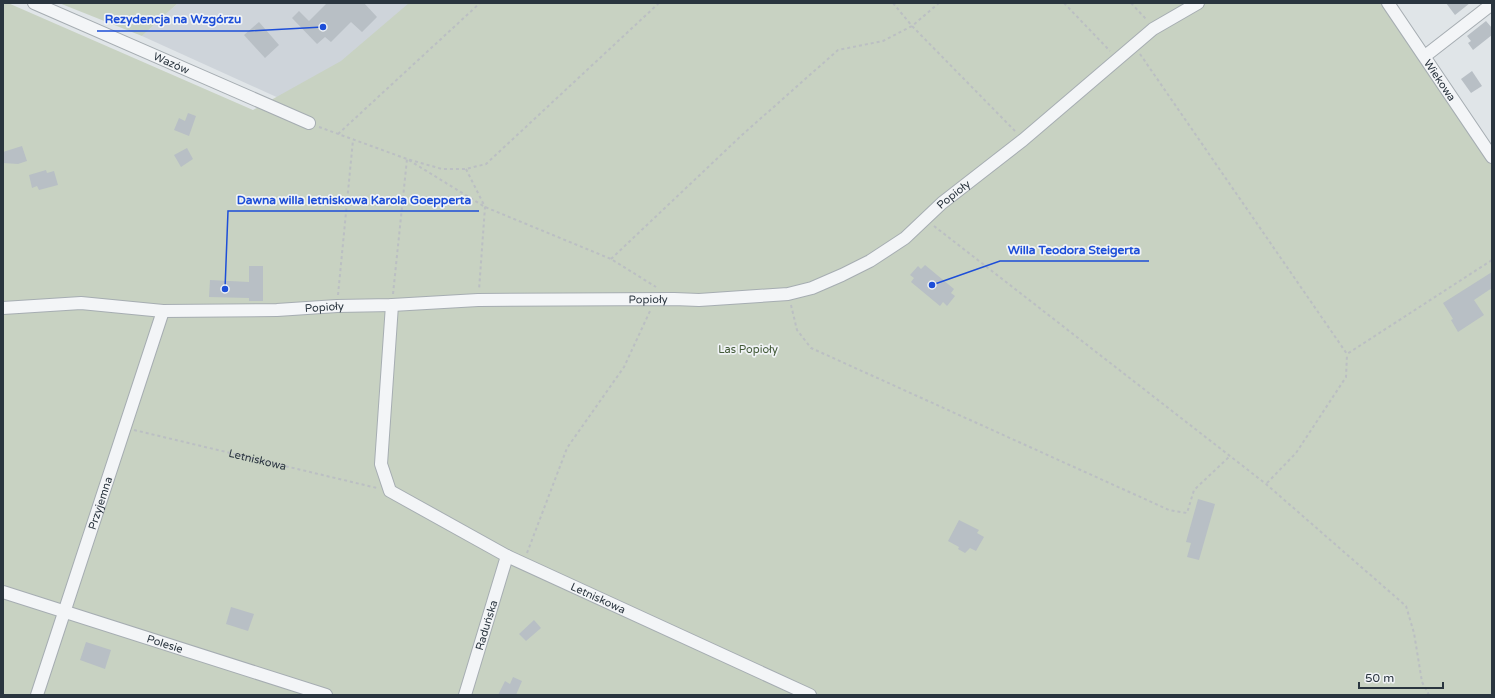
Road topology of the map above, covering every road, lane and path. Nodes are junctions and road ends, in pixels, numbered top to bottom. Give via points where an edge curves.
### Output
1 (34, 3) edge
2 (480, 3) edge
3 (658, 3) edge
4 (893, 3) edge
5 (939, 3) edge
6 (1064, 3) edge
7 (1131, 3) edge
8 (1198, 3) edge
9 (1388, 3) edge
10 (1492, 4) edge
11 (912, 26) junction
12 (1152, 29) junction
13 (1134, 44) junction
14 (1425, 56) junction
15 (1117, 59) junction
16 (310, 123) joint
17 (338, 134) junction
18 (353, 140) junction
19 (1023, 140) junction
20 (1492, 156) edge
21 (407, 159) junction
22 (466, 170) junction
23 (485, 207) junction
24 (925, 220) junction
25 (611, 259) junction
26 (1492, 260) edge
27 (788, 294) junction
28 (656, 299) junction
29 (674, 299) junction
30 (478, 300) junction
31 (392, 305) junction
32 (336, 306) junction
33 (3, 308) edge
34 (163, 311) junction
35 (1347, 354) junction
36 (125, 428) junction
37 (1230, 456) junction
38 (1266, 484) junction
39 (390, 491) junction
40 (507, 556) junction
41 (523, 563) junction
42 (3, 592) edge
43 (65, 612) junction
44 (37, 695) edge
45 (326, 695) edge
46 (465, 695) edge
47 (810, 695) edge
48 (1429, 695) edge

1 - 16 street, Wazów
2 - 17 path
3 - 22 path via 486,164
4 - 11 path
5 - 11 path
6 - 15 path
7 - 12 path via 1146,18
8 - 12 street, Popioły
9 - 14 street, Wiekowa
10 - 14 street
11 - 19 path
11 - 25 path via 883,41 838,50 742,135
12 - 13 street, Popioły
13 - 15 street, Popioły
13 - 35 path
14 - 20 street, Wiekowa
15 - 19 street, Popioły
16 - 17 path
17 - 18 path
18 - 21 path
18 - 32 path
19 - 24 street, Popioły via 950,197
21 - 22 path via 442,169
21 - 23 path
21 - 31 path
22 - 23 path
23 - 25 path
23 - 30 path
24 - 27 street, Popioły via 899,243 857,268 812,288
24 - 37 path
25 - 29 path
26 - 35 path
27 - 29 street, Popioły via 699,300
27 - 37 path via 797,330 811,348 1169,510 1186,513 1194,490
28 - 29 street, Popioły
28 - 30 street, Popioły
28 - 41 path via 624,367 567,448
30 - 31 street, Popioły
31 - 32 street, Popioły
31 - 39 street via 381,464
32 - 34 street, Popioły via 277,310
33 - 34 street, Popioły via 81,303
34 - 36 street, Przyjemna
35 - 38 path via 1346,377 1296,453
36 - 39 path, Letniskowa
36 - 43 street, Przyjemna
37 - 38 path
38 - 48 path via 1406,606 1414,633 1422,682
39 - 40 street, Letniskowa
40 - 41 street, Letniskowa
40 - 46 street, Raduńska
41 - 47 street, Letniskowa
42 - 43 street, Polesie
43 - 44 street, Przyjemna
43 - 45 street, Polesie

